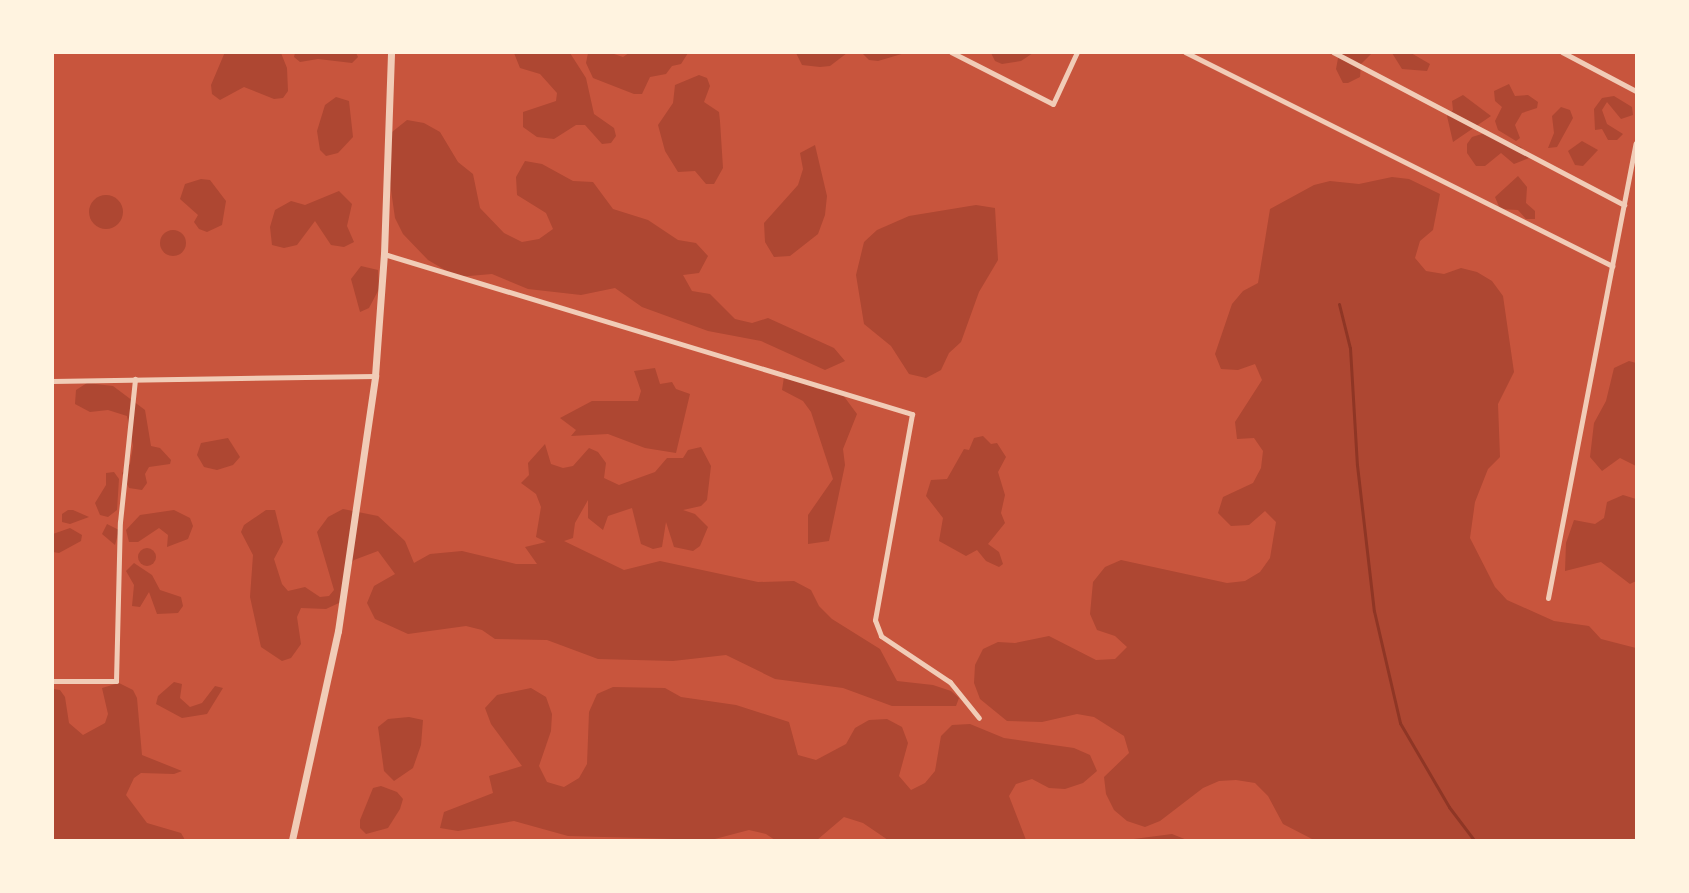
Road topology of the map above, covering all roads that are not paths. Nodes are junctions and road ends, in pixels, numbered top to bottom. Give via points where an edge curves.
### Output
1 (391, 52) edge
2 (951, 52) edge
3 (1077, 52) edge
4 (1185, 52) edge
5 (1333, 52) edge
6 (1562, 52) edge
7 (1636, 91) edge
8 (1636, 142) edge
9 (1624, 205) junction
10 (384, 254) junction
11 (1612, 266) junction
12 (375, 376) junction
13 (135, 380) junction
14 (52, 381) edge
15 (1548, 598) dead end
16 (52, 681) edge
17 (979, 718) dead end
18 (292, 840) edge

1 - 10 street
2 - 3 street via 1053,104
4 - 11 street
5 - 9 street
6 - 7 street
8 - 9 street
9 - 11 street
10 - 12 street
10 - 17 street via 912,414 875,620 881,636 950,682
11 - 15 street
12 - 13 street
12 - 18 street via 338,631
13 - 14 street
13 - 16 street via 120,522 116,681

